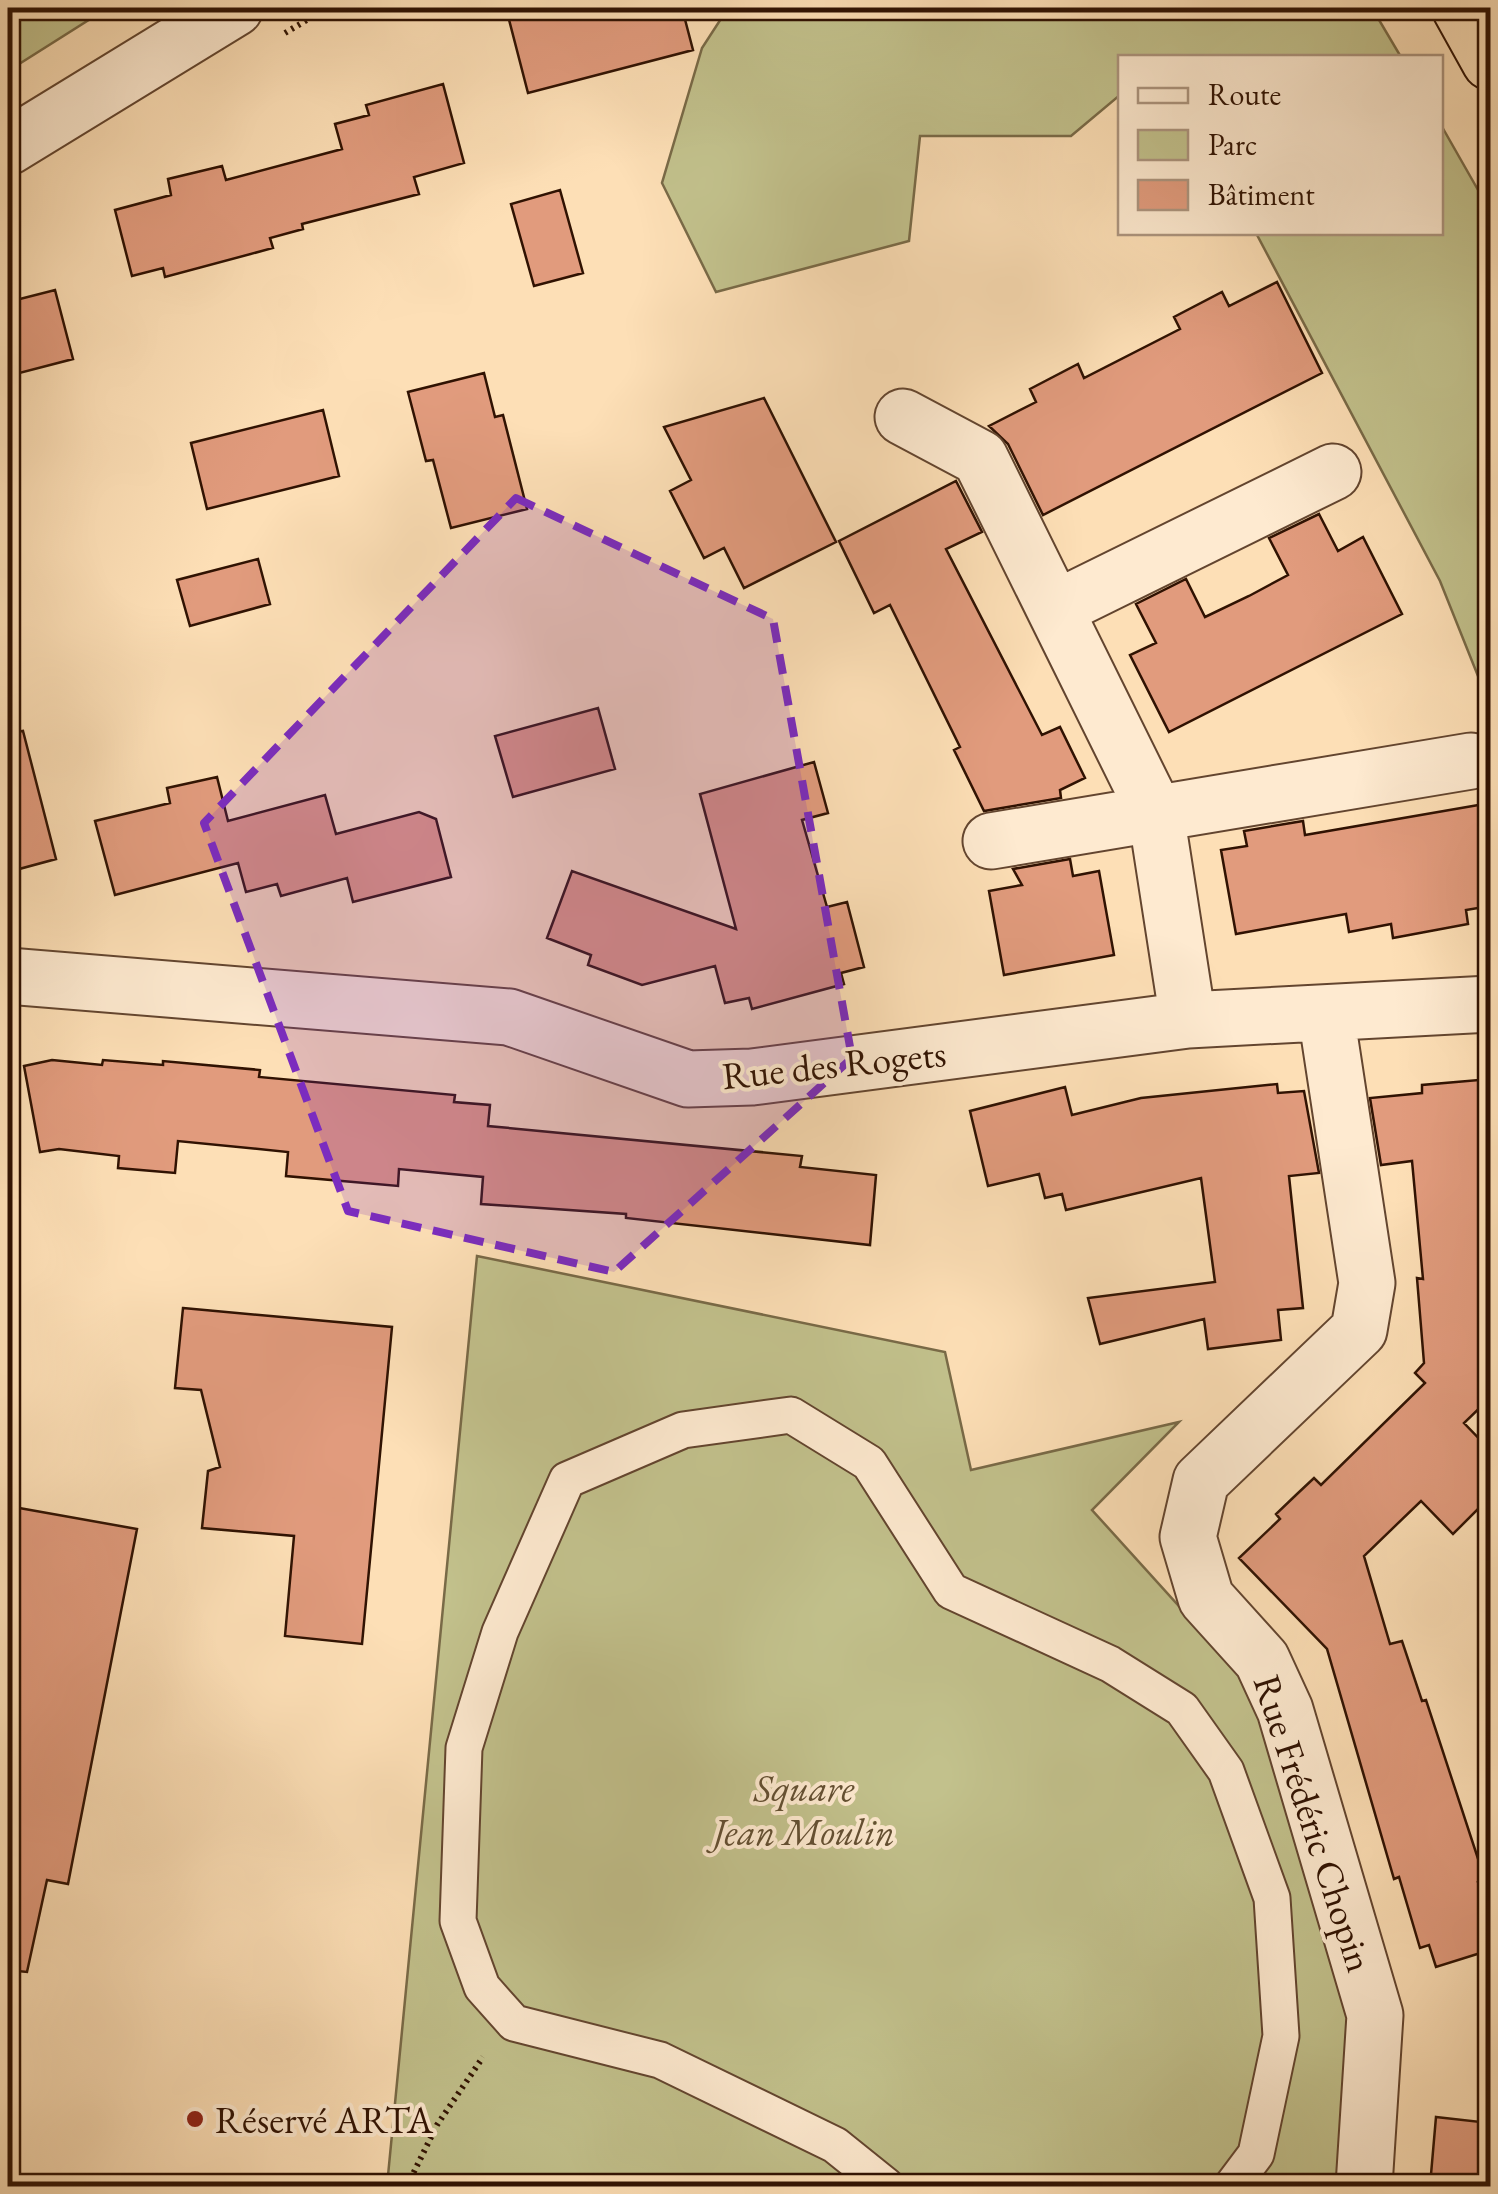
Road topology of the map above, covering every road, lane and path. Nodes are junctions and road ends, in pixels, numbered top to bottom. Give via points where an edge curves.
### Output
1 (235, 8) edge
2 (1460, 8) edge
3 (1490, 62) edge
4 (8, 148) edge
5 (903, 417) dead end
6 (1333, 472) dead end
7 (1057, 608) junction
8 (1470, 762) dead end
9 (1156, 814) junction
10 (991, 841) dead end
11 (8, 976) edge
12 (1490, 1004) edge
13 (1326, 1014) junction
14 (1188, 1020) junction
15 (514, 2023) junction
16 (407, 2186) edge
17 (886, 2186) edge
18 (1232, 2186) edge
19 (1364, 2186) edge

1 - 4 street
2 - 3 highway
5 - 7 street via 980,458
6 - 7 street
7 - 9 street
8 - 9 street
9 - 10 street
9 - 14 street
11 - 14 street, Rue des Rogets via 509,1017 688,1078 752,1077
12 - 13 street, Rue des Rogets
13 - 14 street, Rue des Rogets
13 - 19 street, Rue Frédéric Chopin via 1366,1283 1359,1330 1201,1480 1188,1537 1206,1598 1262,1660 1285,1710 1375,2016
15 - 16 path via 475,2065
15 - 17 lane via 660,2060 835,2144
15 - 18 lane via 482,1987 458,1921 464,1748 500,1632 567,1480 683,1430 791,1414 869,1463 951,1590 1110,1664 1182,1709 1226,1771 1272,1898 1281,2036 1256,2154

